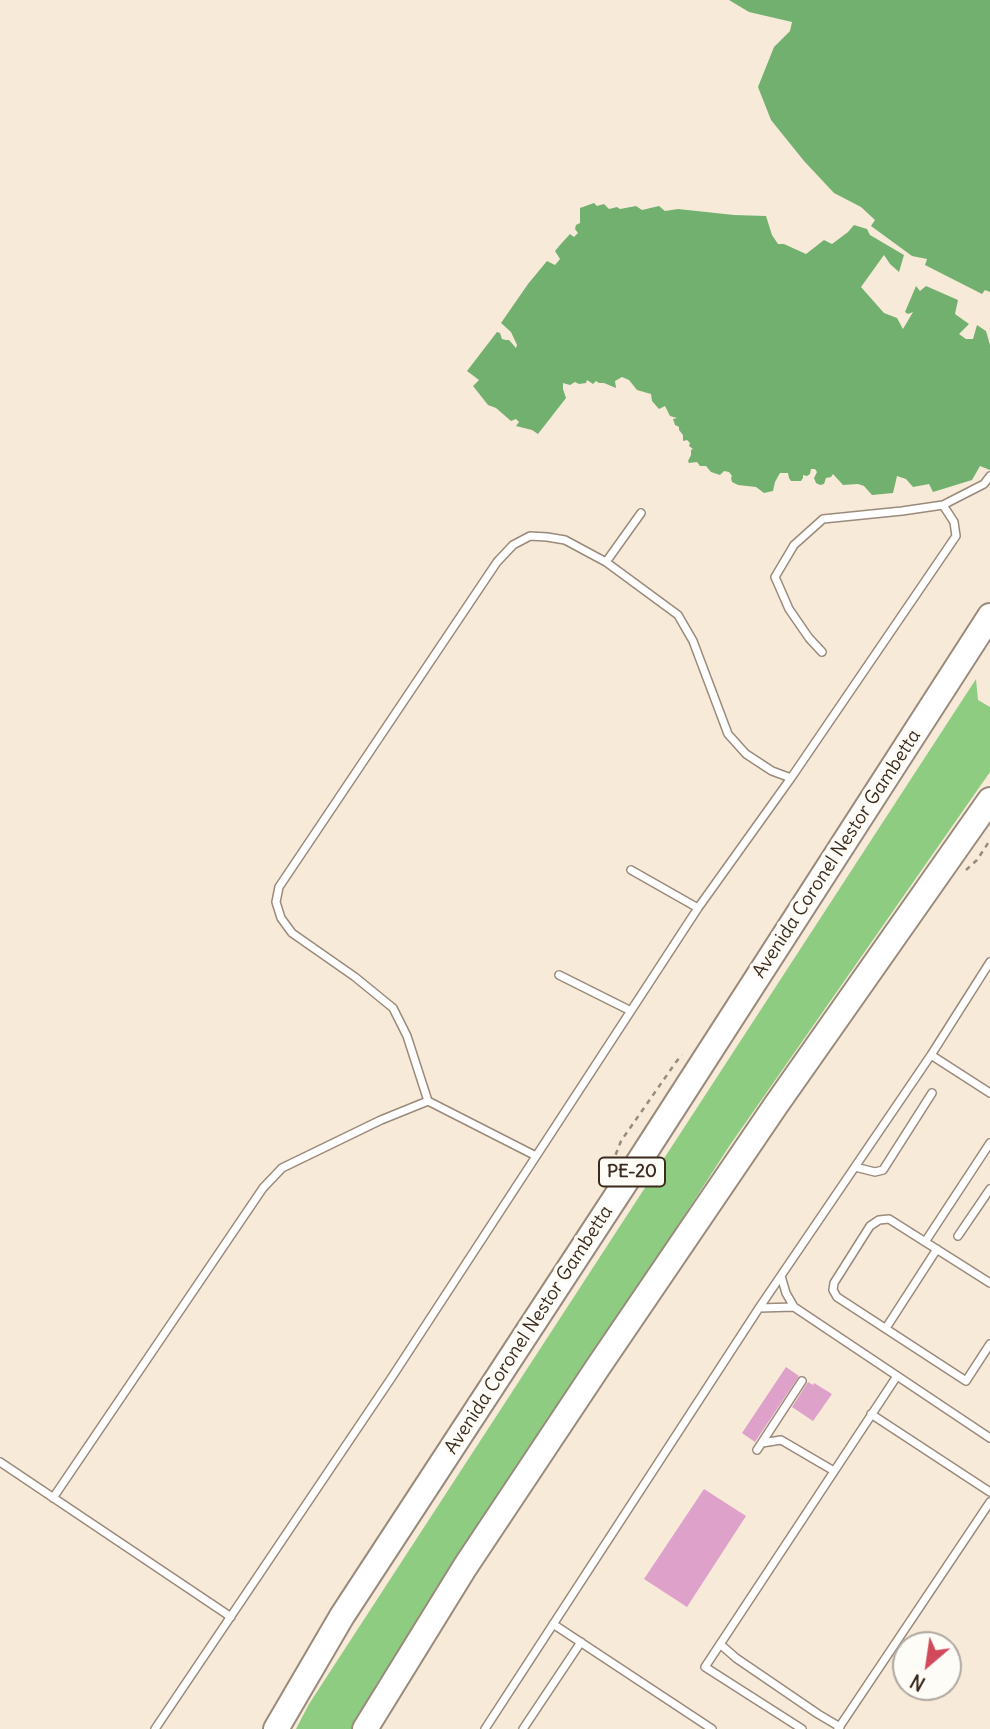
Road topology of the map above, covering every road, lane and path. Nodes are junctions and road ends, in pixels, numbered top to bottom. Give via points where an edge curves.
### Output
1 (990, 475) edge
2 (943, 505) junction
3 (641, 513) dead end
4 (606, 562) junction
5 (990, 616) edge
6 (822, 652) dead end
7 (791, 778) junction
8 (990, 800) edge
9 (631, 870) dead end
10 (698, 908) junction
11 (990, 962) edge
12 (559, 975) dead end
13 (631, 1011) junction
14 (931, 1055) junction
15 (932, 1093) dead end
16 (990, 1093) edge
17 (428, 1101) junction
18 (990, 1144) edge
19 (536, 1156) junction
20 (855, 1167) junction
21 (990, 1189) edge
22 (958, 1236) dead end
23 (925, 1242) junction
24 (937, 1249) junction
25 (781, 1276) junction
26 (990, 1283) edge
27 (794, 1307) junction
28 (759, 1308) junction
29 (886, 1328) junction
30 (990, 1344) edge
31 (897, 1376) junction
32 (802, 1381) dead end
33 (871, 1414) junction
34 (777, 1420) junction
35 (990, 1438) edge
36 (781, 1440) junction
37 (0, 1462) edge
38 (834, 1471) junction
39 (990, 1492) edge
40 (53, 1497) junction
41 (990, 1502) edge
42 (230, 1617) junction
43 (553, 1624) junction
44 (580, 1642) junction
45 (720, 1644) junction
46 (839, 1728) edge
47 (155, 1729) edge
48 (276, 1729) edge
49 (365, 1729) edge
50 (485, 1729) edge
51 (523, 1729) edge
52 (712, 1729) edge
53 (802, 1729) edge

1 - 2 lane via 984,484
2 - 6 lane via 823,519 794,545 775,577 789,609
2 - 7 lane via 954,522 956,536
3 - 4 lane
4 - 7 lane via 678,615 693,641 728,734 746,754
4 - 17 lane via 565,540 530,536 513,545 497,562 279,887 276,902 292,933 393,1008
5 - 48 highway, Avenida Coronel Nestor Gambetta / PE-20 via 342,1616
7 - 10 lane
8 - 49 highway via 598,1367
9 - 10 lane
10 - 13 lane
11 - 14 lane
12 - 13 lane
13 - 19 lane
14 - 16 lane
14 - 20 lane
15 - 20 lane via 883,1170
17 - 19 lane
17 - 40 lane via 282,1168
18 - 23 lane
19 - 42 lane
20 - 25 lane
21 - 22 lane
23 - 24 lane
23 - 29 lane via 889,1219 878,1220 834,1283 837,1297
24 - 26 lane
24 - 29 lane
25 - 27 lane
25 - 28 lane
27 - 28 lane
27 - 31 lane
28 - 43 lane
29 - 30 lane via 966,1381
31 - 33 lane
31 - 35 lane
32 - 34 lane
33 - 38 lane
33 - 39 lane
34 - 36 lane
34 - 36 lane via 760,1446
36 - 38 lane
37 - 40 lane
38 - 45 lane
40 - 42 lane
41 - 46 lane
42 - 47 lane
43 - 44 lane
43 - 50 lane
44 - 51 lane
44 - 52 lane
45 - 46 lane
45 - 53 lane via 705,1667

